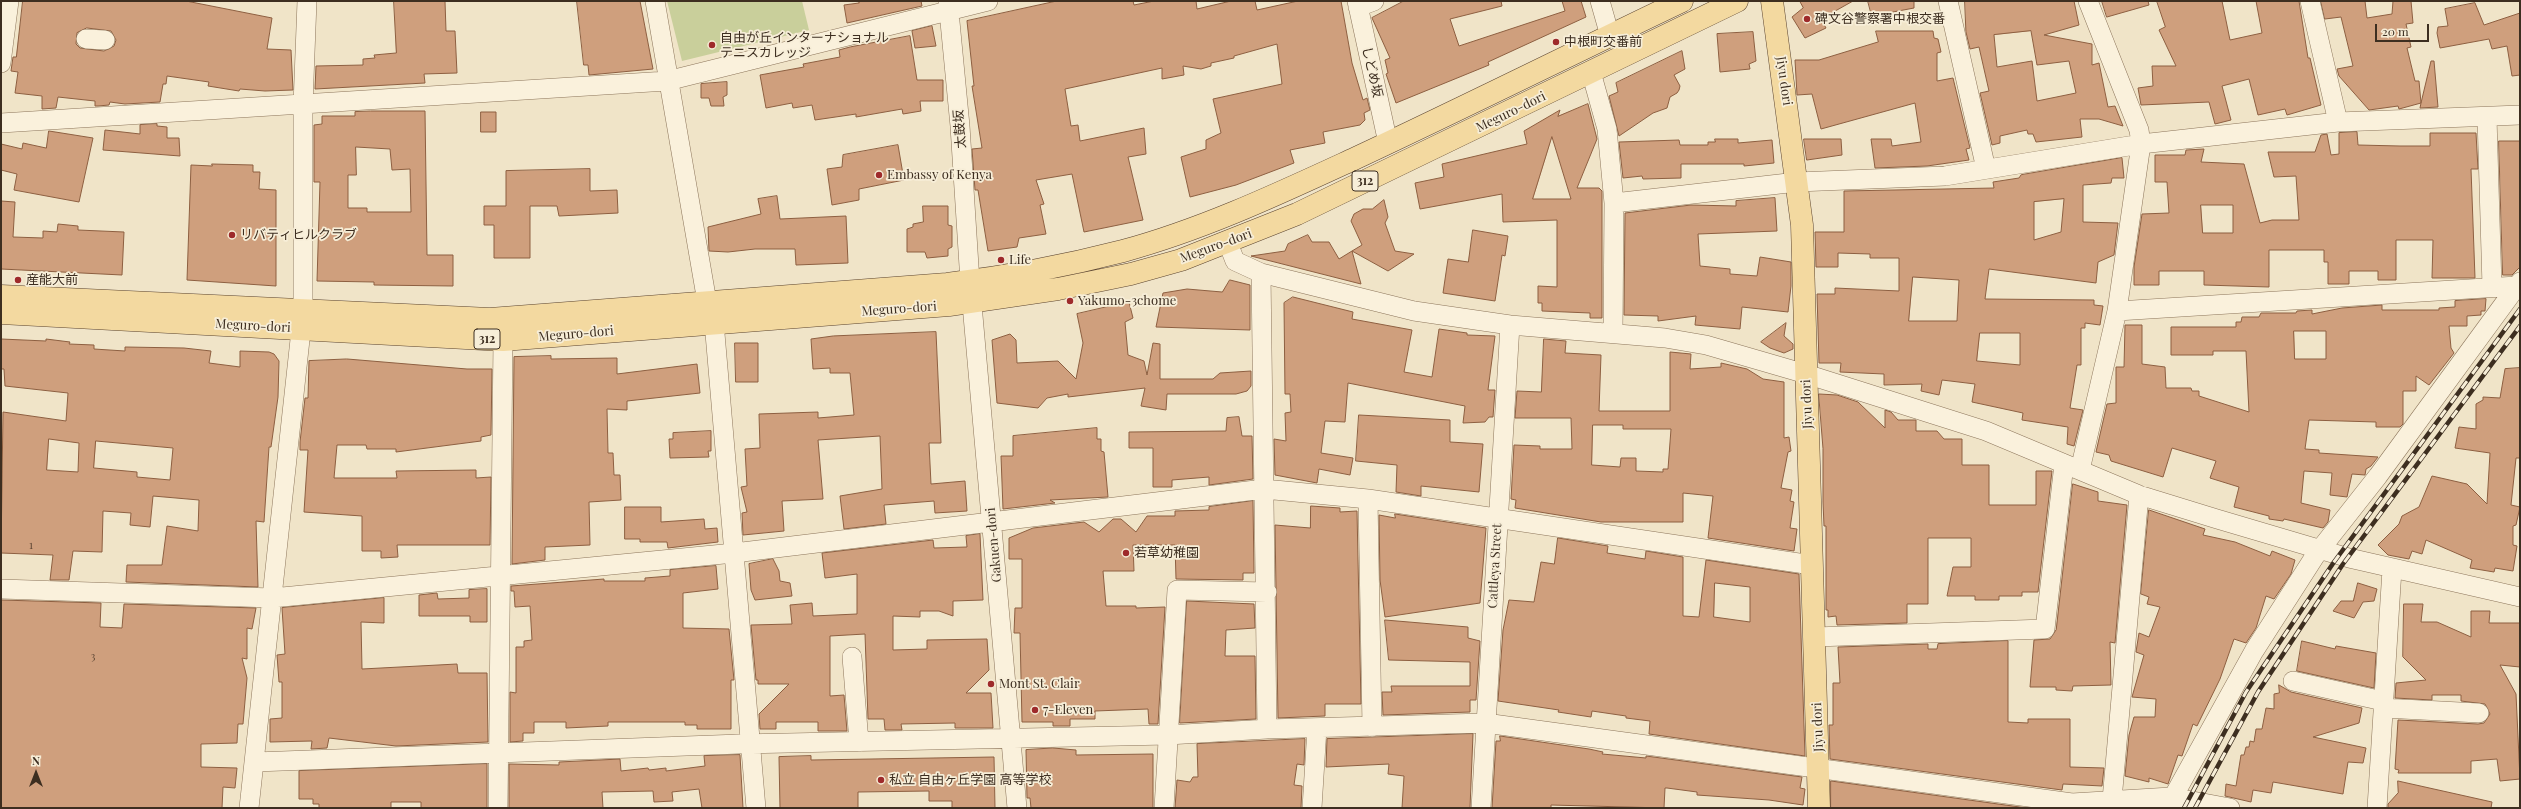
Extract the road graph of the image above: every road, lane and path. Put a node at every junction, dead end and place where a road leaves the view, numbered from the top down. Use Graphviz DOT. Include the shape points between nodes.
graph roads {
  1 [pos="8,1"];
  2 [pos="307,1"];
  3 [pos="655,1"];
  4 [pos="988,1"];
  5 [pos="1600,1"];
  6 [pos="1682,1"];
  7 [pos="1737,1"];
  8 [pos="1772,1"];
  9 [pos="1948,1"];
  10 [pos="2088,1"];
  11 [pos="2310,1"];
  12 [pos="1363,3"];
  13 [pos="949,6"];
  14 [pos="1610,36"];
  15 [pos="86,38"];
  16 [pos="105,40"];
  17 [pos="1,63"];
  18 [pos="1591,72"];
  19 [pos="667,81"];
  20 [pos="303,105"];
  21 [pos="2520,115"];
  22 [pos="2487,117"];
  23 [pos="2338,122"];
  24 [pos="1,123"];
  25 [pos="1388,143"];
  26 [pos="2141,144"];
  27 [pos="1986,169"];
  28 [pos="1797,182"];
  29 [pos="1614,204"];
  30 [pos="1228,243"];
  31 [pos="1261,273"];
  32 [pos="970,282"];
  33 [pos="2518,284"];
  34 [pos="2492,287"];
  35 [pos="1,296"];
  36 [pos="707,302"];
  37 [pos="972,303"];
  38 [pos="2116,311"];
  39 [pos="1,314"];
  40 [pos="301,320"];
  41 [pos="714,322"];
  42 [pos="1510,324"];
  43 [pos="1613,333"];
  44 [pos="503,340"];
  45 [pos="1806,374"];
  46 [pos="2072,467"];
  47 [pos="1264,489"];
  48 [pos="2139,494"];
  49 [pos="1368,499"];
  50 [pos="1498,520"];
  51 [pos="992,522"];
  52 [pos="2320,550"];
  53 [pos="734,553"];
  54 [pos="1812,565"];
  55 [pos="2392,569"];
  56 [pos="500,577"];
  57 [pos="1,589"];
  58 [pos="1267,592"];
  59 [pos="2520,596"];
  60 [pos="272,598"];
  61 [pos="1815,637"];
  62 [pos="852,657"];
  63 [pos="2293,681"];
  64 [pos="2383,705"];
  65 [pos="2479,713"];
  66 [pos="1485,723"];
  67 [pos="1372,727"];
  68 [pos="1317,728"];
  69 [pos="1267,729"];
  70 [pos="1168,735"];
  71 [pos="1011,738"];
  72 [pos="859,742"];
  73 [pos="750,744"];
  74 [pos="499,753"];
  75 [pos="255,762"];
  76 [pos="1820,770"];
  77 [pos="2112,800"];
  78 [pos="2169,802"];
  79 [pos="249,808"];
  80 [pos="498,808"];
  81 [pos="756,808"];
  82 [pos="1017,808"];
  83 [pos="1164,808"];
  84 [pos="1312,808"];
  85 [pos="1481,808"];
  86 [pos="1819,808"];
  87 [pos="2226,808"];
  88 [pos="2378,808"];
  1 -- 17 [label="street"];
  2 -- 20 [label="street"];
  3 -- 19 [label="street"];
  4 -- 13 [label="street"];
  5 -- 14 [label="street"];
  6 -- 14 [label="main road, Meguro-dori / 312"];
  7 -- 18 [label="main road, Meguro-dori / 312"];
  8 -- 28 [label="main road, Jiyu dori"];
  9 -- 27 [label="street"];
  10 -- 26 [label="street" via="2139,130"];
  11 -- 23 [label="street"];
  12 -- 25 [label="street, しどめ坂"];
  13 -- 19 [label="street"];
  13 -- 32 [label="street, 太鼓坂"];
  14 -- 25 [label="main road, Meguro-dori / 312"];
  15 -- 16 [label="street"];
  18 -- 29 [label="street" via="1607,129"];
  18 -- 30 [label="main road, Meguro-dori / 312" via="1296,214"];
  19 -- 20 [label="street"];
  19 -- 36 [label="street"];
  20 -- 24 [label="street"];
  20 -- 40 [label="street"];
  21 -- 22 [label="street"];
  22 -- 23 [label="street"];
  22 -- 34 [label="street"];
  23 -- 26 [label="street"];
  25 -- 32 [label="main road, Meguro-dori / 312" via="1285,190 1171,236 1124,251 1055,267"];
  26 -- 27 [label="street"];
  26 -- 38 [label="street"];
  27 -- 28 [label="street" via="1945,176"];
  28 -- 29 [label="street"];
  28 -- 45 [label="main road, Jiyu dori" via="1802,225"];
  29 -- 43 [label="street"];
  30 -- 31 [label="street" via="1235,261"];
  30 -- 37 [label="main road, Meguro-dori / 312" via="1131,274"];
  31 -- 42 [label="street" via="1414,311"];
  31 -- 47 [label="street"];
  32 -- 36 [label="main road, Meguro-dori / 312"];
  32 -- 37 [label="street, Gakuen-dori"];
  33 -- 34 [label="street"];
  33 -- 52 [label="street" via="2383,469"];
  34 -- 38 [label="street"];
  35 -- 40 [label="main road, Meguro-dori / 312"];
  36 -- 40 [label="main road, Meguro-dori / 312" via="490,319"];
  37 -- 41 [label="main road, Meguro-dori / 312"];
  37 -- 51 [label="street, Gakuen-dori"];
  38 -- 46 [label="street"];
  39 -- 40 [label="main road, Meguro-dori / 312"];
  40 -- 44 [label="main road, Meguro-dori / 312"];
  40 -- 60 [label="street"];
  41 -- 44 [label="main road, Meguro-dori / 312"];
  41 -- 53 [label="street"];
  42 -- 43 [label="street"];
  42 -- 50 [label="street, Cattleya Street"];
  43 -- 45 [label="street" via="1706,345"];
  44 -- 56 [label="street"];
  45 -- 46 [label="street" via="1986,430"];
  45 -- 54 [label="main road, Jiyu dori"];
  46 -- 48 [label="street"];
  46 -- 61 [label="street" via="2045,629"];
  47 -- 49 [label="street"];
  47 -- 51 [label="street"];
  47 -- 58 [label="street"];
  48 -- 52 [label="street"];
  48 -- 77 [label="street"];
  49 -- 50 [label="street"];
  49 -- 67 [label="street"];
  50 -- 54 [label="street"];
  50 -- 66 [label="street, Cattleya Street"];
  51 -- 53 [label="street"];
  51 -- 71 [label="street, Gakuen-dori"];
  52 -- 55 [label="street"];
  52 -- 78 [label="street" via="2254,651"];
  53 -- 56 [label="street"];
  53 -- 73 [label="street"];
  54 -- 61 [label="main road, Jiyu dori"];
  55 -- 59 [label="street"];
  55 -- 64 [label="street"];
  56 -- 60 [label="street"];
  56 -- 74 [label="street"];
  57 -- 60 [label="street"];
  58 -- 69 [label="street"];
  58 -- 70 [label="street" via="1177,590"];
  60 -- 75 [label="street"];
  61 -- 76 [label="main road, Jiyu dori"];
  62 -- 72 [label="street"];
  63 -- 64 [label="street"];
  64 -- 65 [label="street"];
  64 -- 88 [label="street"];
  66 -- 67 [label="street"];
  66 -- 76 [label="street"];
  66 -- 85 [label="street, Cattleya Street"];
  67 -- 68 [label="street"];
  68 -- 69 [label="street"];
  68 -- 84 [label="street"];
  69 -- 70 [label="street"];
  70 -- 71 [label="street"];
  70 -- 83 [label="street"];
  71 -- 72 [label="street"];
  71 -- 82 [label="street, Gakuen-dori"];
  72 -- 73 [label="street"];
  73 -- 74 [label="street"];
  73 -- 81 [label="street"];
  74 -- 75 [label="street"];
  74 -- 80 [label="street"];
  75 -- 79 [label="street"];
  76 -- 77 [label="street" via="2072,803"];
  76 -- 86 [label="main road, Jiyu dori"];
  77 -- 78 [label="street"];
  78 -- 87 [label="street"];
}
